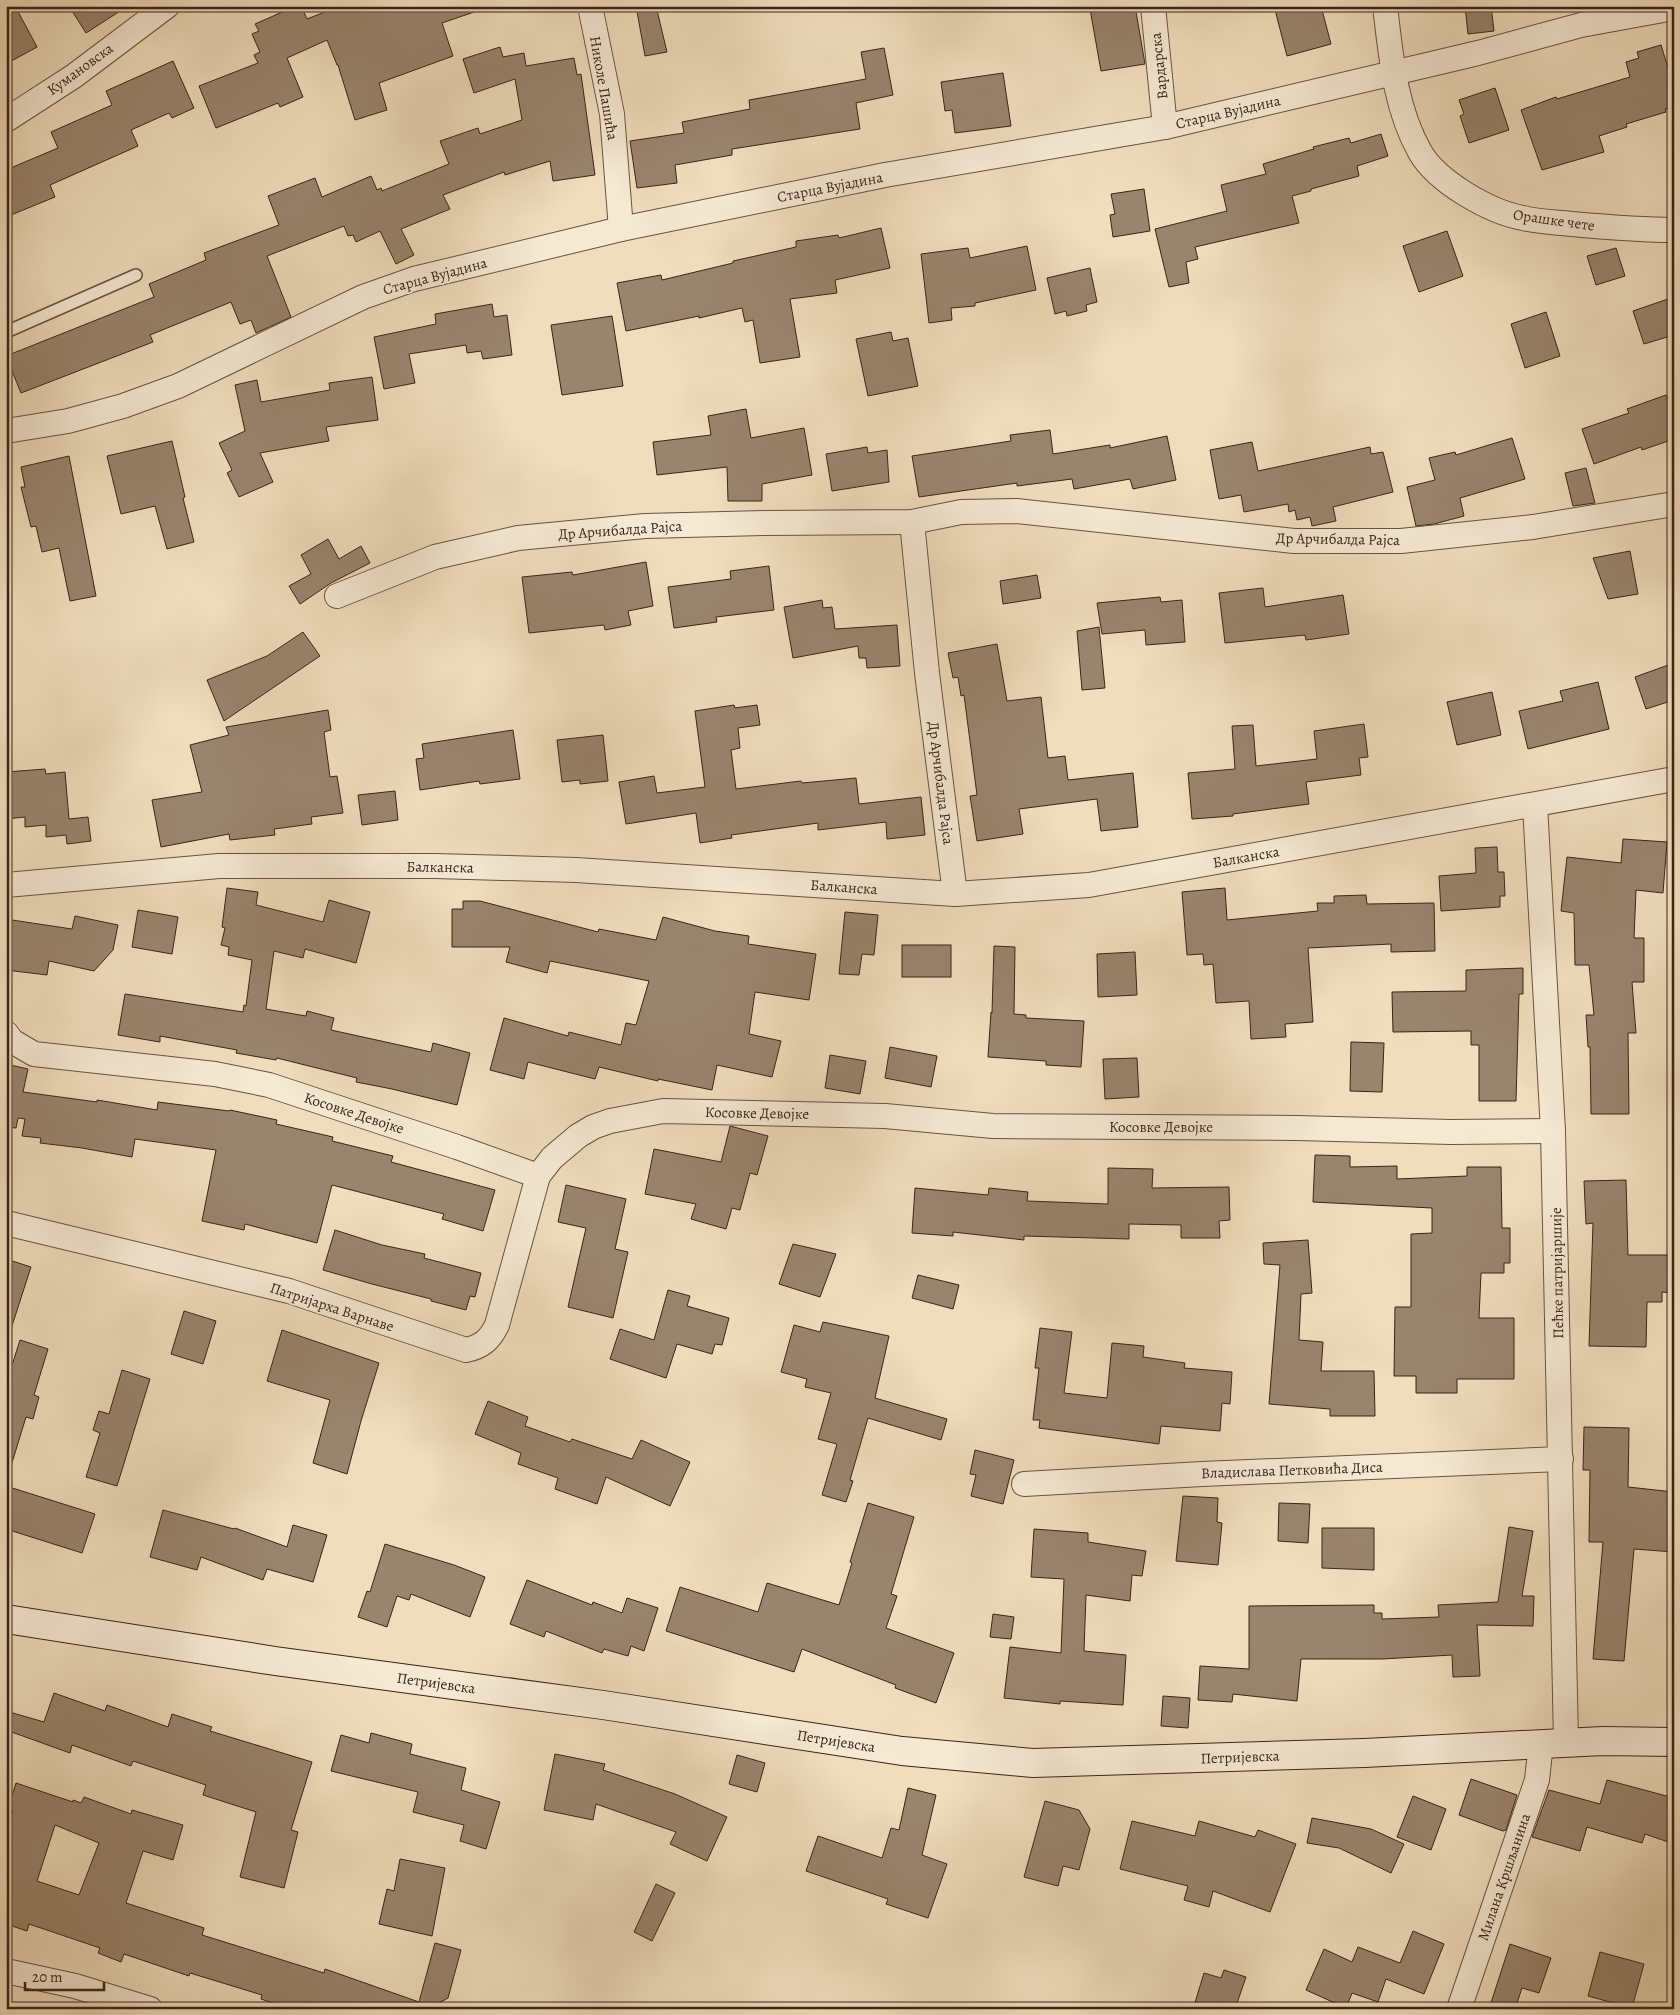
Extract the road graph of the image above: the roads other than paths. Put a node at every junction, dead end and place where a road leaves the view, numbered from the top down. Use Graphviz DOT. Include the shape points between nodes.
graph roads {
  1 [pos="590,6"];
  2 [pos="1153,6"];
  3 [pos="1385,6"];
  4 [pos="1674,8"];
  5 [pos="160,11"];
  6 [pos="1393,72"];
  7 [pos="6,120"];
  8 [pos="1165,127"];
  9 [pos="621,229"];
  10 [pos="1674,230"];
  11 [pos="136,274"];
  12 [pos="6,332"];
  13 [pos="6,431"];
  14 [pos="1674,504"];
  15 [pos="912,522"];
  16 [pos="338,596"];
  17 [pos="1674,779"];
  18 [pos="1534,805"];
  19 [pos="6,885"];
  20 [pos="955,894"];
  21 [pos="6,1033"];
  22 [pos="1553,1131"];
  23 [pos="538,1176"];
  24 [pos="6,1223"];
  25 [pos="1561,1458"];
  26 [pos="1024,1484"];
  27 [pos="6,1619"];
  28 [pos="1674,1742"];
  29 [pos="1554,1743"];
  30 [pos="6,1971"];
  31 [pos="150,2009"];
  32 [pos="1459,2009"];
  1 -- 9 [label="street, Николе Пашића" via="612,114"];
  2 -- 8 [label="street, Вардарска"];
  3 -- 6 [label="street, Орашке чете"];
  4 -- 6 [label="street, Старца Вујадина" via="1581,25"];
  5 -- 7 [label="street, Кумановска" via="74,76"];
  6 -- 8 [label="street, Старца Вујадина"];
  6 -- 10 [label="street, Орашке чете" via="1410,134 1421,155 1445,180 1474,200 1522,218"];
  8 -- 9 [label="street, Старца Вујадина" via="885,175"];
  9 -- 13 [label="street, Старца Вујадина" via="414,279 363,297 178,386 68,421"];
  11 -- 12 [label="lane"];
  14 -- 15 [label="street, Др Арчибалда Рајса" via="1533,527 1401,541 1294,541 1016,511 961,512"];
  15 -- 16 [label="street, Др Арчибалда Рајса" via="645,526 518,538 435,557"];
  15 -- 20 [label="street, Др Арчибалда Рајса" via="927,674"];
  17 -- 18 [label="street, Балканска"];
  18 -- 20 [label="street, Балканска" via="1089,885"];
  18 -- 22 [label="street, Пећке патријаршије"];
  19 -- 20 [label="street, Балканска" via="220,866 425,866 576,870"];
  21 -- 23 [label="street, Косовке Девојке" via="12,1041 34,1054 215,1074 269,1085"];
  22 -- 23 [label="street, Косовке Девојке" via="993,1126 884,1116 663,1111 593,1127 552,1158"];
  22 -- 25 [label="street, Пећке патријаршије"];
  23 -- 24 [label="street, Патријарха Варнаве" via="497,1325 488,1340 477,1348 466,1350 289,1291"];
  25 -- 26 [label="street, Владислава Петковића Диса"];
  25 -- 29 [label="street, Пећке патријаршије"];
  27 -- 29 [label="main road, Петријевска" via="902,1751 998,1761 1033,1763 1354,1754"];
  28 -- 29 [label="main road, Петријевска"];
  29 -- 32 [label="street, Милана Кршљанина" via="1537,1780"];
  30 -- 31 [label="street" via="75,1986"];
}
